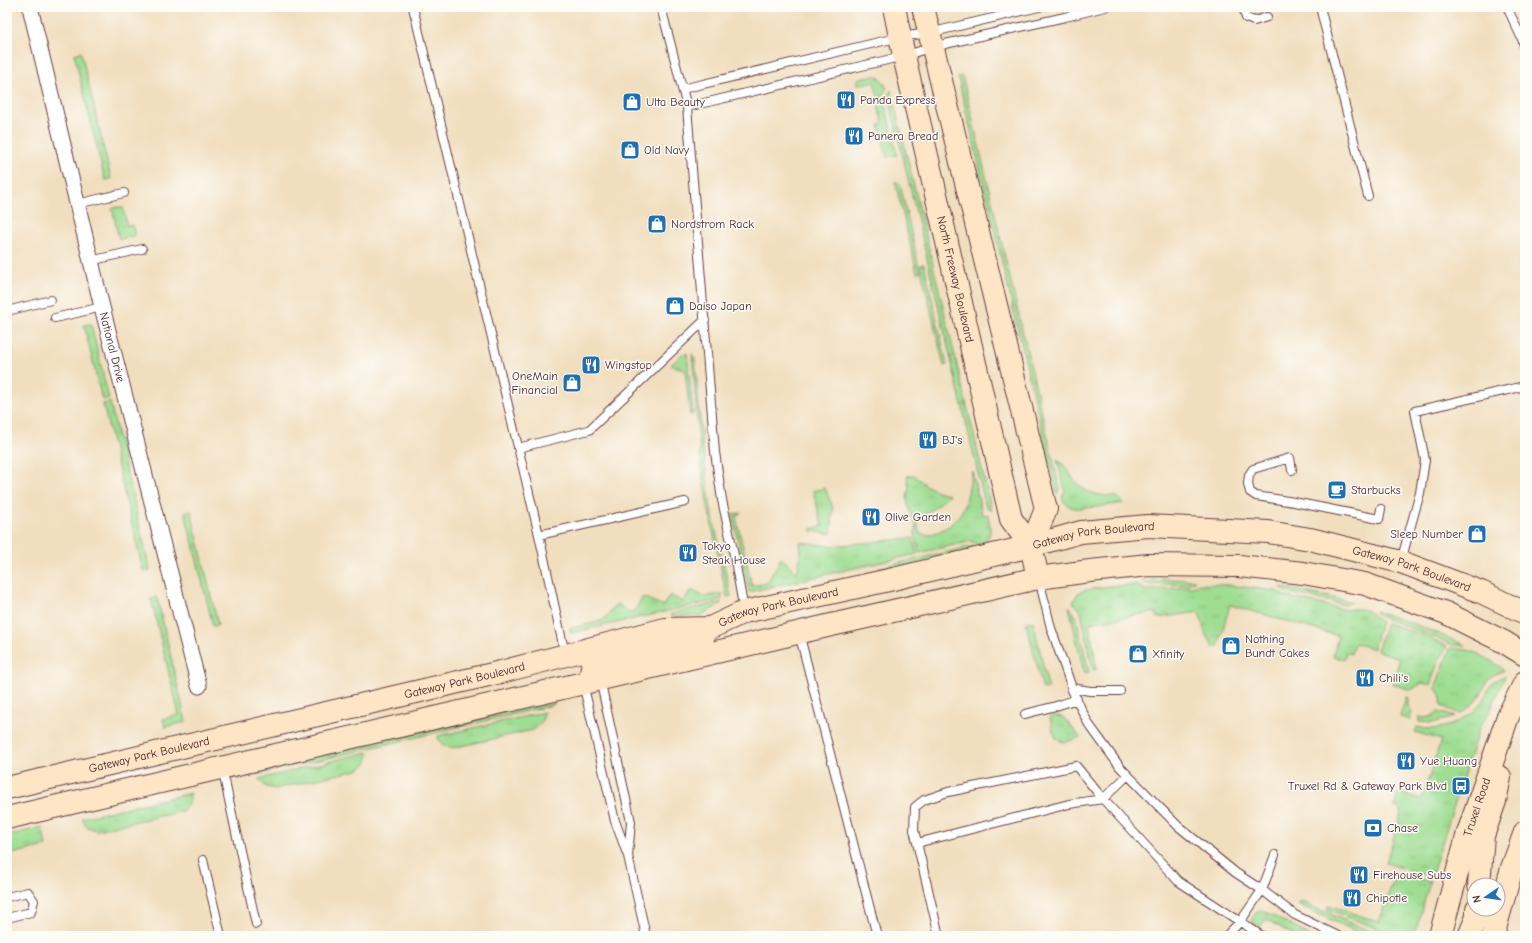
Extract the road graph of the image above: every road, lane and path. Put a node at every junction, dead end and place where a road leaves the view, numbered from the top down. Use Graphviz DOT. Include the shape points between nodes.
graph roads {
  1 [pos="30,7"];
  2 [pos="413,7"];
  3 [pos="661,7"];
  4 [pos="894,7"];
  5 [pos="923,7"];
  6 [pos="1039,7"];
  7 [pos="1104,7"];
  8 [pos="1243,7"];
  9 [pos="1320,7"];
  10 [pos="1506,7"];
  11 [pos="1267,18"];
  12 [pos="930,40"];
  13 [pos="902,47"];
  14 [pos="1525,48"];
  15 [pos="682,89"];
  16 [pos="687,107"];
  17 [pos="124,193"];
  18 [pos="1368,196"];
  19 [pos="77,204"];
  20 [pos="142,249"];
  21 [pos="90,261"];
  22 [pos="52,300"];
  23 [pos="102,307"];
  24 [pos="7,311"];
  25 [pos="55,318"];
  26 [pos="705,320"];
  27 [pos="1525,386"];
  28 [pos="518,448"];
  29 [pos="1292,470"];
  30 [pos="685,502"];
  31 [pos="1381,509"];
  32 [pos="538,536"];
  33 [pos="1032,546"];
  34 [pos="1401,562"];
  35 [pos="1038,578"];
  36 [pos="744,612"];
  37 [pos="1525,614"];
  38 [pos="710,628"];
  39 [pos="798,632"];
  40 [pos="565,654"];
  41 [pos="1525,655"];
  42 [pos="590,681"];
  43 [pos="199,686"];
  44 [pos="1072,688"];
  45 [pos="1522,690"];
  46 [pos="1120,691"];
  47 [pos="1077,699"];
  48 [pos="1025,714"];
  49 [pos="222,767"];
  50 [pos="1128,775"];
  51 [pos="7,788"];
  52 [pos="1103,799"];
  53 [pos="7,818"];
  54 [pos="1525,832"];
  55 [pos="917,843"];
  56 [pos="1275,855"];
  57 [pos="628,856"];
  58 [pos="203,860"];
  59 [pos="1480,877"];
  60 [pos="1262,890"];
  61 [pos="7,897"];
  62 [pos="1477,917"];
  63 [pos="7,918"];
  64 [pos="1240,922"];
  65 [pos="256,924"];
  66 [pos="221,936"];
  67 [pos="646,936"];
  68 [pos="877,936"];
  69 [pos="939,936"];
  70 [pos="1226,936"];
  71 [pos="1262,936"];
  72 [pos="1338,936"];
  73 [pos="1440,936"];
  74 [pos="1469,936"];
  75 [pos="1493,936"];
  1 -- 19 [label="street, National Drive"];
  2 -- 28 [label="lane"];
  3 -- 15 [label="lane"];
  4 -- 13 [label="street, North Freeway Boulevard"];
  5 -- 12 [label="street"];
  6 -- 12 [label="lane"];
  7 -- 12 [label="lane" via="1065,17"];
  8 -- 11 [label="lane" via="1246,18 1254,21"];
  9 -- 18 [label="lane"];
  10 -- 14 [label="lane"];
  12 -- 13 [label="lane"];
  12 -- 13 [label="lane"];
  12 -- 33 [label="street" via="1046,509"];
  13 -- 15 [label="lane"];
  13 -- 16 [label="lane"];
  13 -- 33 [label="street, North Freeway Boulevard" via="1011,519"];
  15 -- 16 [label="lane"];
  16 -- 26 [label="lane"];
  17 -- 19 [label="lane"];
  19 -- 21 [label="street, National Drive"];
  20 -- 21 [label="lane"];
  21 -- 23 [label="street, National Drive"];
  22 -- 24 [label="lane"];
  23 -- 25 [label="lane"];
  23 -- 43 [label="street, National Drive"];
  26 -- 28 [label="lane" via="589,430"];
  26 -- 36 [label="lane" via="715,452"];
  27 -- 34 [label="lane" via="1415,411 1425,460 1420,493"];
  28 -- 32 [label="lane"];
  29 -- 31 [label="lane" via="1290,458 1253,469 1249,475 1250,492 1256,496 1379,519"];
  30 -- 32 [label="lane"];
  32 -- 40 [label="lane"];
  33 -- 34 [label="street, Gateway Park Boulevard" via="1081,532 1148,526 1268,532 1310,539"];
  33 -- 35 [label="street, North Freeway Boulevard"];
  33 -- 36 [label="street, Gateway Park Boulevard"];
  34 -- 37 [label="street, Gateway Park Boulevard" via="1481,592"];
  35 -- 39 [label="street"];
  35 -- 41 [label="street" via="1148,565 1239,566 1302,573 1365,584 1446,613"];
  35 -- 44 [label="lane" via="1051,628"];
  36 -- 38 [label="street, Gateway Park Boulevard"];
  38 -- 40 [label="street, Gateway Park Boulevard" via="664,629"];
  38 -- 42 [label="street" via="703,638 601,662 592,667"];
  39 -- 42 [label="street"];
  39 -- 68 [label="lane"];
  40 -- 51 [label="street, Gateway Park Boulevard" via="501,672"];
  42 -- 49 [label="street"];
  42 -- 57 [label="lane" via="585,692 615,821"];
  42 -- 57 [label="lane" via="602,688 631,822"];
  44 -- 46 [label="lane"];
  44 -- 47 [label="lane"];
  45 -- 59 [label="street" via="1495,801 1483,836"];
  45 -- 73 [label="street, Truxel Road" via="1508,716 1468,833"];
  47 -- 48 [label="lane"];
  47 -- 50 [label="lane" via="1088,723"];
  49 -- 53 [label="street"];
  49 -- 65 [label="lane"];
  50 -- 52 [label="lane"];
  50 -- 60 [label="lane" via="1178,826 1236,873"];
  52 -- 55 [label="lane" via="1069,804"];
  52 -- 55 [label="lane" via="1076,766 948,792 924,800 914,807"];
  52 -- 64 [label="lane" via="1178,881"];
  54 -- 75 [label="street"];
  55 -- 69 [label="lane"];
  56 -- 60 [label="lane"];
  57 -- 67 [label="lane"];
  58 -- 66 [label="lane"];
  60 -- 64 [label="lane"];
  60 -- 72 [label="lane" via="1295,915"];
  61 -- 63 [label="lane" via="28,892 34,901 31,912"];
  62 -- 74 [label="street"];
  64 -- 70 [label="lane"];
  64 -- 71 [label="lane"];
}
